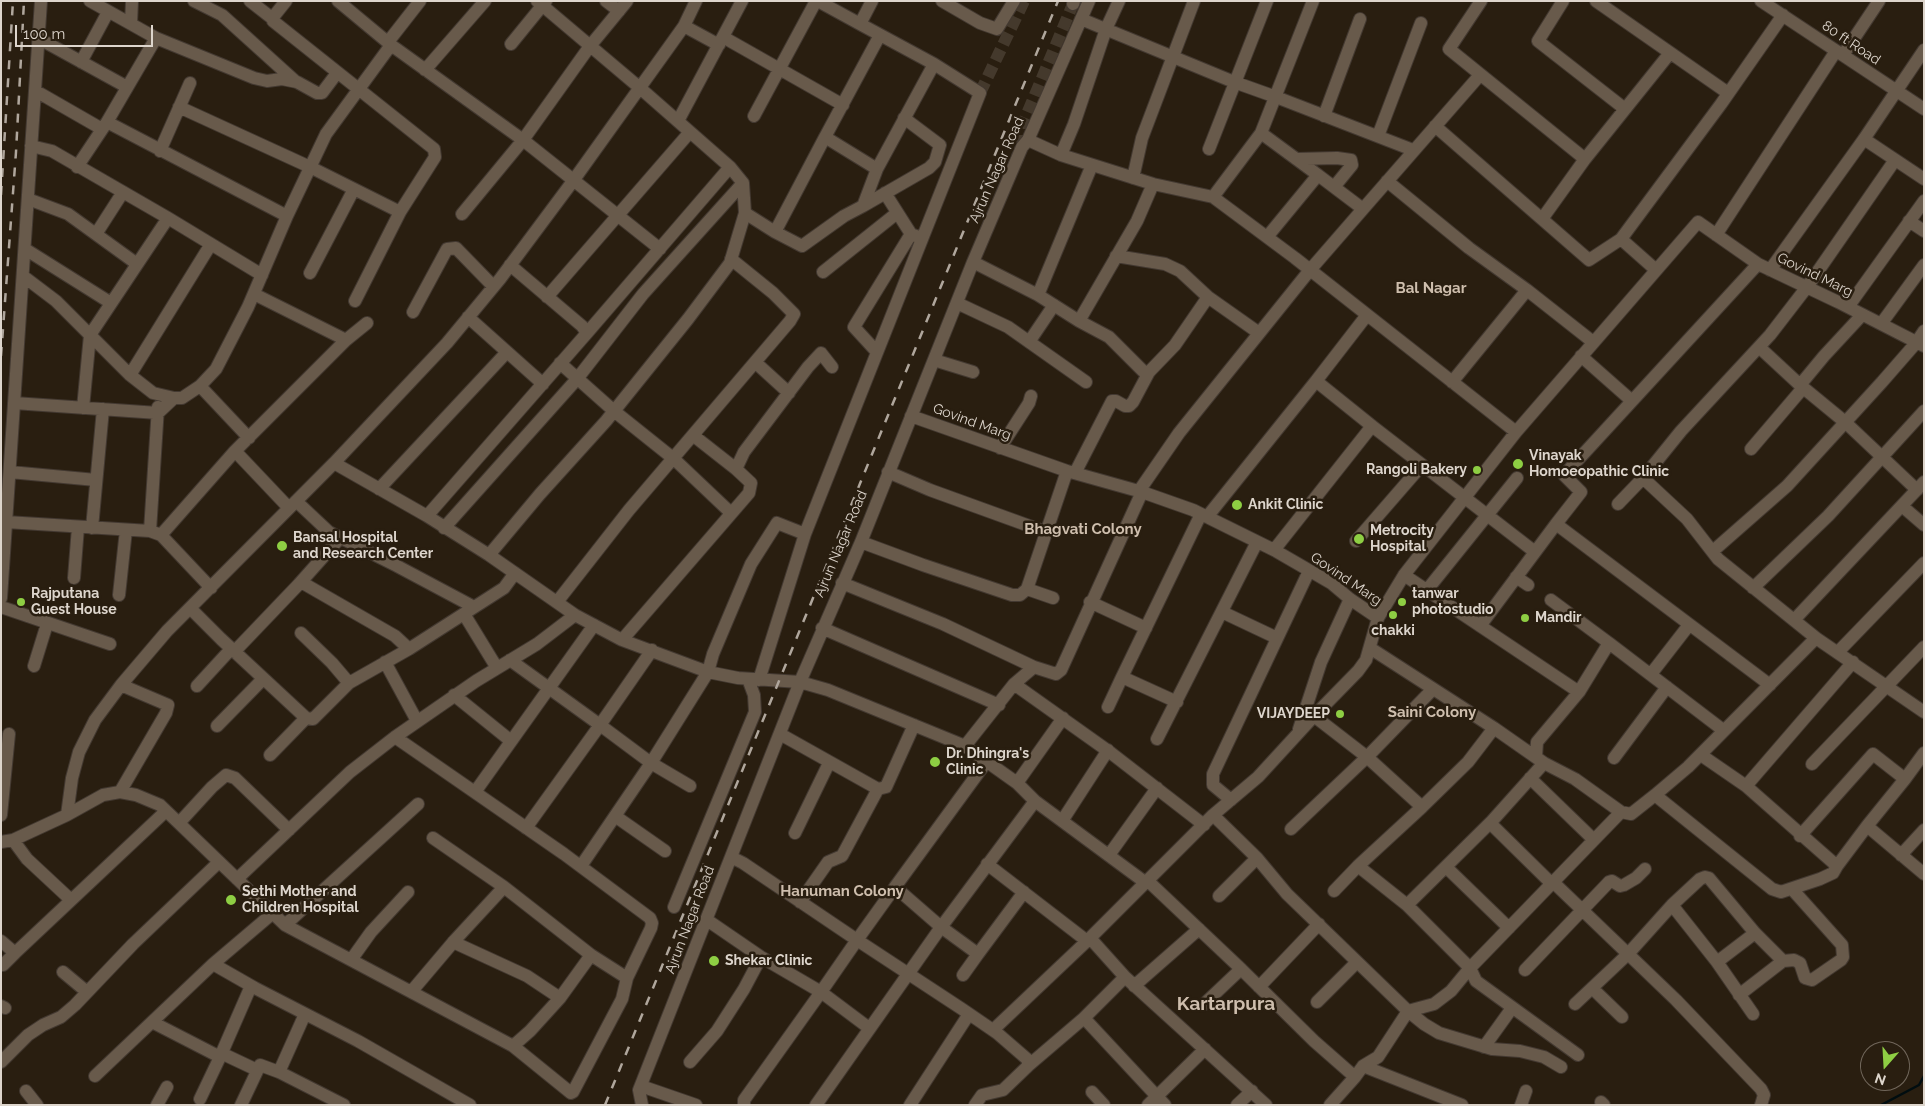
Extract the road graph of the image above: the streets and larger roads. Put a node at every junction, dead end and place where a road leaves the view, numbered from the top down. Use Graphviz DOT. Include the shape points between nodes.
graph roads {
  1 [pos="42,1"];
  2 [pos="90,1"];
  3 [pos="132,1"];
  4 [pos="194,1"];
  5 [pos="250,1"];
  6 [pos="286,1"];
  7 [pos="338,1"];
  8 [pos="420,1"];
  9 [pos="485,1"];
  10 [pos="606,1"];
  11 [pos="696,1"];
  12 [pos="742,1"];
  13 [pos="817,1"];
  14 [pos="872,1"];
  15 [pos="942,1"];
  16 [pos="1014,1"];
  17 [pos="1089,1"];
  18 [pos="1119,1"];
  19 [pos="1194,1"];
  20 [pos="1267,1"];
  21 [pos="1313,1"];
  22 [pos="1481,1"];
  23 [pos="1563,1"];
  24 [pos="1596,1"];
  25 [pos="1761,1"];
  26 [pos="1879,1"];
  27 [pos="542,3"];
  28 [pos="623,6"];
  29 [pos="108,12"];
  30 [pos="1783,16"];
  31 [pos="272,19"];
  32 [pos="1081,19"];
  33 [pos="1360,19"];
  34 [pos="1421,23"];
  35 [pos="130,24"];
  36 [pos="860,24"];
  37 [pos="684,26"];
  38 [pos="1106,29"];
  39 [pos="880,35"];
  40 [pos="156,38"];
  41 [pos="39,41"];
  42 [pos="721,41"];
  43 [pos="390,44"];
  44 [pos="511,44"];
  45 [pos="590,46"];
  46 [pos="1924,50"];
  47 [pos="1670,53"];
  48 [pos="1839,53"];
  49 [pos="1172,56"];
  50 [pos="81,62"];
  51 [pos="934,64"];
  52 [pos="780,69"];
  53 [pos="426,70"];
  54 [pos="337,73"];
  55 [pos="1480,75"];
  56 [pos="297,82"];
  57 [pos="1234,82"];
  58 [pos="190,83"];
  59 [pos="127,87"];
  60 [pos="640,88"];
  61 [pos="358,90"];
  62 [pos="1896,91"];
  63 [pos="1728,92"];
  64 [pos="35,93"];
  65 [pos="1276,97"];
  66 [pos="842,105"];
  67 [pos="179,107"];
  68 [pos="1625,109"];
  69 [pos="1924,109"];
  70 [pos="754,116"];
  71 [pos="1324,116"];
  72 [pos="904,118"];
  73 [pos="678,121"];
  74 [pos="104,126"];
  75 [pos="1435,126"];
  76 [pos="690,132"];
  77 [pos="1261,133"];
  78 [pos="1378,136"];
  79 [pos="825,138"];
  80 [pos="1864,139"];
  81 [pos="523,140"];
  82 [pos="1028,140"];
  83 [pos="31,146"];
  84 [pos="1210,149"];
  85 [pos="1413,150"];
  86 [pos="160,151"];
  87 [pos="1061,155"];
  88 [pos="1296,159"];
  89 [pos="1585,159"];
  90 [pos="1895,160"];
  91 [pos="1092,165"];
  92 [pos="77,167"];
  93 [pos="310,168"];
  94 [pos="730,168"];
  95 [pos="877,169"];
  96 [pos="1318,175"];
  97 [pos="1133,178"];
  98 [pos="1924,180"];
  99 [pos="573,181"];
  100 [pos="1387,181"];
  101 [pos="743,183"];
  102 [pos="1153,184"];
  103 [pos="1334,187"];
  104 [pos="354,189"];
  105 [pos="123,192"];
  106 [pos="885,194"];
  107 [pos="1213,197"];
  108 [pos="28,199"];
  109 [pos="1924,200"];
  110 [pos="863,206"];
  111 [pos="1364,209"];
  112 [pos="400,212"];
  113 [pos="745,213"];
  114 [pos="462,214"];
  115 [pos="897,214"];
  116 [pos="617,215"];
  117 [pos="287,216"];
  118 [pos="168,218"];
  119 [pos="1542,219"];
  120 [pos="1910,221"];
  121 [pos="1924,231"];
  122 [pos="775,232"];
  123 [pos="96,234"];
  124 [pos="1716,234"];
  125 [pos="916,236"];
  126 [pos="1267,237"];
  127 [pos="1621,239"];
  128 [pos="211,244"];
  129 [pos="25,249"];
  130 [pos="660,249"];
  131 [pos="1116,256"];
  132 [pos="732,259"];
  133 [pos="973,262"];
  134 [pos="137,264"];
  135 [pos="1758,264"];
  136 [pos="510,265"];
  137 [pos="1924,265"];
  138 [pos="1310,270"];
  139 [pos="1656,270"];
  140 [pos="1770,270"];
  141 [pos="823,272"];
  142 [pos="310,274"];
  143 [pos="262,275"];
  144 [pos="23,276"];
  145 [pos="493,286"];
  146 [pos="1807,288"];
  147 [pos="1527,290"];
  148 [pos="254,294"];
  149 [pos="1038,295"];
  150 [pos="547,296"];
  151 [pos="1208,297"];
  152 [pos="355,301"];
  153 [pos="111,303"];
  154 [pos="956,303"];
  155 [pos="1054,305"];
  156 [pos="1848,307"];
  157 [pos="413,312"];
  158 [pos="1367,315"];
  159 [pos="1862,315"];
  160 [pos="468,318"];
  161 [pos="1079,321"];
  162 [pos="367,323"];
  163 [pos="1880,324"];
  164 [pos="1924,330"];
  165 [pos="587,333"];
  166 [pos="1259,333"];
  167 [pos="90,335"];
  168 [pos="346,340"];
  169 [pos="1029,342"];
  170 [pos="1593,342"];
  171 [pos="1920,344"];
  172 [pos="1759,348"];
  173 [pos="876,351"];
  174 [pos="507,352"];
  175 [pos="1581,356"];
  176 [pos="934,360"];
  177 [pos="755,362"];
  178 [pos="560,363"];
  179 [pos="832,367"];
  180 [pos="972,372"];
  181 [pos="1149,372"];
  182 [pos="130,375"];
  183 [pos="577,379"];
  184 [pos="1316,381"];
  185 [pos="1086,382"];
  186 [pos="1452,382"];
  187 [pos="543,384"];
  188 [pos="200,386"];
  189 [pos="1802,386"];
  190 [pos="788,393"];
  191 [pos="159,396"];
  192 [pos="1031,396"];
  193 [pos="174,398"];
  194 [pos="1632,402"];
  195 [pos="14,403"];
  196 [pos="83,408"];
  197 [pos="103,409"];
  198 [pos="614,411"];
  199 [pos="1924,411"];
  200 [pos="158,413"];
  201 [pos="911,416"];
  202 [pos="1845,422"];
  203 [pos="1372,426"];
  204 [pos="1516,432"];
  205 [pos="694,436"];
  206 [pos="249,438"];
  207 [pos="1000,448"];
  208 [pos="1751,449"];
  209 [pos="235,451"];
  210 [pos="1882,457"];
  211 [pos="674,459"];
  212 [pos="334,463"];
  213 [pos="1422,466"];
  214 [pos="736,469"];
  215 [pos="10,472"];
  216 [pos="888,472"];
  217 [pos="1071,472"];
  218 [pos="1517,478"];
  219 [pos="1643,478"];
  220 [pos="96,480"];
  221 [pos="1920,486"];
  222 [pos="379,489"];
  223 [pos="1140,492"];
  224 [pos="1464,499"];
  225 [pos="1618,504"];
  226 [pos="293,505"];
  227 [pos="1902,506"];
  228 [pos="732,513"];
  229 [pos="427,516"];
  230 [pos="1204,516"];
  231 [pos="1487,516"];
  232 [pos="6,522"];
  233 [pos="1556,524"];
  234 [pos="1924,525"];
  235 [pos="78,527"];
  236 [pos="92,528"];
  237 [pos="444,528"];
  238 [pos="126,530"];
  239 [pos="1046,532"];
  240 [pos="156,533"];
  241 [pos="804,534"];
  242 [pos="340,538"];
  243 [pos="1356,541"];
  244 [pos="860,542"];
  245 [pos="1257,542"];
  246 [pos="1274,550"];
  247 [pos="1713,551"];
  248 [pos="1535,552"];
  249 [pos="489,555"];
  250 [pos="1924,563"];
  251 [pos="1309,571"];
  252 [pos="516,573"];
  253 [pos="1404,575"];
  254 [pos="1516,577"];
  255 [pos="74,578"];
  256 [pos="300,582"];
  257 [pos="842,583"];
  258 [pos="1528,585"];
  259 [pos="211,588"];
  260 [pos="1753,588"];
  261 [pos="1027,589"];
  262 [pos="1427,590"];
  263 [pos="119,595"];
  264 [pos="1,598"];
  265 [pos="1052,598"];
  266 [pos="1350,599"];
  267 [pos="1551,600"];
  268 [pos="557,602"];
  269 [pos="1090,602"];
  270 [pos="1,607"];
  271 [pos="190,608"];
  272 [pos="469,611"];
  273 [pos="1222,612"];
  274 [pos="575,615"];
  275 [pos="1378,618"];
  276 [pos="1794,620"];
  277 [pos="48,624"];
  278 [pos="594,625"];
  279 [pos="1689,625"];
  280 [pos="1480,626"];
  281 [pos="822,628"];
  282 [pos="1146,628"];
  283 [pos="301,633"];
  284 [pos="1277,638"];
  285 [pos="1816,638"];
  286 [pos="622,640"];
  287 [pos="1609,643"];
  288 [pos="110,644"];
  289 [pos="1370,648"];
  290 [pos="1924,648"];
  291 [pos="410,649"];
  292 [pos="233,650"];
  293 [pos="652,650"];
  294 [pos="1838,652"];
  295 [pos="510,660"];
  296 [pos="385,662"];
  297 [pos="1853,662"];
  298 [pos="34,666"];
  299 [pos="1034,667"];
  300 [pos="497,668"];
  301 [pos="708,672"];
  302 [pos="1651,674"];
  303 [pos="1122,677"];
  304 [pos="264,679"];
  305 [pos="754,679"];
  306 [pos="800,682"];
  307 [pos="349,683"];
  308 [pos="1014,684"];
  309 [pos="121,685"];
  310 [pos="1770,685"];
  311 [pos="197,686"];
  312 [pos="1888,686"];
  313 [pos="1667,687"];
  314 [pos="548,688"];
  315 [pos="1433,689"];
  316 [pos="1579,692"];
  317 [pos="454,695"];
  318 [pos="1177,702"];
  319 [pos="999,704"];
  320 [pos="1108,707"];
  321 [pos="1924,712"];
  322 [pos="1314,716"];
  323 [pos="306,718"];
  324 [pos="1063,718"];
  325 [pos="417,721"];
  326 [pos="600,725"];
  327 [pos="914,725"];
  328 [pos="218,726"];
  329 [pos="1494,728"];
  330 [pos="1723,730"];
  331 [pos="9,734"];
  332 [pos="780,734"];
  333 [pos="1298,734"];
  334 [pos="395,737"];
  335 [pos="1157,739"];
  336 [pos="511,741"];
  337 [pos="964,746"];
  338 [pos="1108,750"];
  339 [pos="1924,753"];
  340 [pos="270,755"];
  341 [pos="1701,755"];
  342 [pos="1367,757"];
  343 [pos="1614,758"];
  344 [pos="1540,760"];
  345 [pos="987,761"];
  346 [pos="651,763"];
  347 [pos="829,763"];
  348 [pos="1812,764"];
  349 [pos="1530,778"];
  350 [pos="1905,779"];
  351 [pos="1018,783"];
  352 [pos="690,786"];
  353 [pos="1746,786"];
  354 [pos="1157,788"];
  355 [pos="878,789"];
  356 [pos="120,792"];
  357 [pos="475,792"];
  358 [pos="1655,795"];
  359 [pos="1231,800"];
  360 [pos="1035,801"];
  361 [pos="418,804"];
  362 [pos="1422,807"];
  363 [pos="166,811"];
  364 [pos="1621,812"];
  365 [pos="1,815"];
  366 [pos="67,815"];
  367 [pos="1213,815"];
  368 [pos="615,816"];
  369 [pos="1062,820"];
  370 [pos="180,823"];
  371 [pos="1490,823"];
  372 [pos="1204,825"];
  373 [pos="1867,826"];
  374 [pos="526,828"];
  375 [pos="1291,829"];
  376 [pos="290,830"];
  377 [pos="1924,830"];
  378 [pos="795,833"];
  379 [pos="1800,836"];
  380 [pos="433,838"];
  381 [pos="1594,840"];
  382 [pos="7,841"];
  383 [pos="665,851"];
  384 [pos="1109,855"];
  385 [pos="1901,855"];
  386 [pos="731,857"];
  387 [pos="1256,858"];
  388 [pos="219,862"];
  389 [pos="987,864"];
  390 [pos="581,866"];
  391 [pos="1358,866"];
  392 [pos="1836,866"];
  393 [pos="1446,867"];
  394 [pos="1645,869"];
  395 [pos="1924,874"];
  396 [pos="237,879"];
  397 [pos="1147,882"];
  398 [pos="1552,883"];
  399 [pos="504,886"];
  400 [pos="895,886"];
  401 [pos="1792,888"];
  402 [pos="1334,891"];
  403 [pos="408,892"];
  404 [pos="1024,892"];
  405 [pos="1219,896"];
  406 [pos="71,900"];
  407 [pos="800,902"];
  408 [pos="1672,905"];
  409 [pos="1408,906"];
  410 [pos="674,908"];
  411 [pos="1582,910"];
  412 [pos="273,913"];
  413 [pos="707,920"];
  414 [pos="1319,924"];
  415 [pos="285,925"];
  416 [pos="941,927"];
  417 [pos="1508,928"];
  418 [pos="1199,929"];
  419 [pos="1755,933"];
  420 [pos="1089,939"];
  421 [pos="857,940"];
  422 [pos="1,941"];
  423 [pos="453,942"];
  424 [pos="15,953"];
  425 [pos="978,954"];
  426 [pos="1628,954"];
  427 [pos="591,955"];
  428 [pos="761,957"];
  429 [pos="351,960"];
  430 [pos="1783,961"];
  431 [pos="1357,962"];
  432 [pos="1717,962"];
  433 [pos="213,964"];
  434 [pos="3,966"];
  435 [pos="1470,968"];
  436 [pos="1241,969"];
  437 [pos="1525,970"];
  438 [pos="63,972"];
  439 [pos="908,973"];
  440 [pos="963,975"];
  441 [pos="628,978"];
  442 [pos="1130,982"];
  443 [pos="251,986"];
  444 [pos="1259,987"];
  445 [pos="1592,988"];
  446 [pos="87,992"];
  447 [pos="411,992"];
  448 [pos="821,992"];
  449 [pos="1739,995"];
  450 [pos="560,998"];
  451 [pos="1317,1002"];
  452 [pos="1575,1004"];
  453 [pos="1203,1005"];
  454 [pos="1512,1008"];
  455 [pos="1408,1011"];
  456 [pos="305,1014"];
  457 [pos="969,1014"];
  458 [pos="1753,1014"];
  459 [pos="1622,1017"];
  460 [pos="1084,1018"];
  461 [pos="152,1022"];
  462 [pos="870,1028"];
  463 [pos="993,1030"];
  464 [pos="513,1046"];
  465 [pos="1484,1047"];
  466 [pos="1205,1049"];
  467 [pos="220,1055"];
  468 [pos="1578,1055"];
  469 [pos="1,1062"];
  470 [pos="690,1062"];
  471 [pos="1029,1065"];
  472 [pos="1363,1066"];
  473 [pos="1562,1067"];
  474 [pos="257,1070"];
  475 [pos="279,1072"];
  476 [pos="95,1076"];
  477 [pos="1355,1078"];
  478 [pos="641,1086"];
  479 [pos="167,1087"];
  480 [pos="1252,1090"];
  481 [pos="26,1091"];
  482 [pos="1526,1091"];
  483 [pos="1092,1092"];
  484 [pos="1157,1102"];
  485 [pos="202,1103"];
  486 [pos="37,1105"];
  487 [pos="158,1105"];
  488 [pos="241,1105"];
  489 [pos="344,1105"];
  490 [pos="470,1105"];
  491 [pos="642,1105"];
  492 [pos="696,1105"];
  493 [pos="744,1105"];
  494 [pos="816,1105"];
  495 [pos="910,1105"];
  496 [pos="975,1105"];
  497 [pos="1104,1105"];
  498 [pos="1237,1105"];
  499 [pos="1266,1105"];
  500 [pos="1330,1105"];
  501 [pos="1462,1105"];
  502 [pos="1521,1105"];
  503 [pos="1761,1105"];
  1 -- 41 [label="street"];
  2 -- 29 [label="street"];
  3 -- 35 [label="street"];
  4 -- 56 [label="street" via="222,15"];
  5 -- 31 [label="street"];
  6 -- 31 [label="street"];
  7 -- 43 [label="street"];
  8 -- 43 [label="street"];
  9 -- 53 [label="street"];
  10 -- 28 [label="street"];
  11 -- 37 [label="street"];
  12 -- 42 [label="street"];
  13 -- 36 [label="street"];
  13 -- 52 [label="street"];
  14 -- 36 [label="street"];
  15 -- 16 [label="street" via="997,29"];
  17 -- 32 [label="street, Ajrun Nagar Road"];
  18 -- 38 [label="street"];
  19 -- 49 [label="street"];
  20 -- 57 [label="street"];
  21 -- 65 [label="street"];
  22 -- 55 [label="street" via="1449,49"];
  23 -- 68 [label="street" via="1538,41"];
  24 -- 47 [label="street"];
  25 -- 30 [label="street, 80 ft Road"];
  26 -- 48 [label="street"];
  27 -- 44 [label="street"];
  27 -- 45 [label="street"];
  28 -- 45 [label="street"];
  29 -- 35 [label="street"];
  29 -- 50 [label="street"];
  30 -- 48 [label="street, 80 ft Road"];
  30 -- 63 [label="street"];
  31 -- 54 [label="street"];
  32 -- 38 [label="street"];
  32 -- 82 [label="street, Ajrun Nagar Road"];
  33 -- 71 [label="street"];
  34 -- 78 [label="street"];
  35 -- 40 [label="street"];
  36 -- 39 [label="street"];
  37 -- 42 [label="street"];
  37 -- 60 [label="street"];
  38 -- 49 [label="street"];
  38 -- 87 [label="street"];
  39 -- 51 [label="street"];
  39 -- 66 [label="street"];
  40 -- 56 [label="street" via="254,78 267,81 282,78"];
  40 -- 59 [label="street"];
  41 -- 50 [label="street"];
  41 -- 64 [label="street"];
  42 -- 52 [label="street"];
  42 -- 73 [label="street"];
  43 -- 53 [label="street"];
  43 -- 61 [label="street"];
  45 -- 60 [label="street"];
  45 -- 81 [label="street"];
  46 -- 62 [label="street"];
  47 -- 63 [label="street"];
  47 -- 68 [label="street"];
  48 -- 62 [label="street, 80 ft Road"];
  48 -- 124 [label="street"];
  49 -- 57 [label="street"];
  49 -- 97 [label="street" via="1142,138"];
  50 -- 59 [label="street"];
  51 -- 72 [label="street"];
  51 -- 125 [label="street" via="980,93"];
  52 -- 66 [label="street"];
  52 -- 70 [label="street"];
  53 -- 81 [label="street"];
  54 -- 56 [label="street" via="322,93"];
  54 -- 61 [label="street"];
  55 -- 75 [label="street"];
  55 -- 89 [label="street"];
  57 -- 65 [label="street"];
  57 -- 84 [label="street"];
  58 -- 67 [label="street"];
  59 -- 74 [label="street"];
  60 -- 73 [label="street"];
  60 -- 99 [label="street"];
  61 -- 93 [label="street" via="326,134"];
  61 -- 112 [label="street" via="434,149 434,157"];
  62 -- 69 [label="street, 80 ft Road"];
  62 -- 80 [label="street"];
  63 -- 127 [label="street"];
  64 -- 74 [label="street"];
  64 -- 83 [label="street"];
  65 -- 71 [label="street"];
  65 -- 77 [label="street"];
  66 -- 79 [label="street"];
  67 -- 86 [label="street"];
  67 -- 93 [label="street"];
  68 -- 89 [label="street"];
  71 -- 78 [label="street"];
  72 -- 95 [label="street"];
  72 -- 106 [label="street" via="940,145 935,162 929,168"];
  73 -- 76 [label="street"];
  74 -- 86 [label="street"];
  74 -- 92 [label="street"];
  75 -- 85 [label="street"];
  75 -- 119 [label="street"];
  76 -- 94 [label="street"];
  76 -- 116 [label="street"];
  77 -- 88 [label="street"];
  77 -- 107 [label="street"];
  78 -- 85 [label="street"];
  79 -- 95 [label="street"];
  79 -- 122 [label="street"];
  80 -- 90 [label="street"];
  80 -- 140 [label="street"];
  81 -- 99 [label="street"];
  81 -- 114 [label="street"];
  82 -- 87 [label="street"];
  82 -- 133 [label="street, Ajrun Nagar Road" via="1022,147"];
  83 -- 92 [label="street" via="52,151"];
  83 -- 108 [label="street"];
  85 -- 100 [label="street"];
  86 -- 117 [label="street"];
  87 -- 91 [label="street"];
  88 -- 96 [label="street"];
  88 -- 103 [label="street" via="1351,160 1352,165"];
  89 -- 119 [label="street"];
  90 -- 98 [label="street"];
  90 -- 146 [label="street"];
  91 -- 97 [label="street"];
  91 -- 149 [label="street"];
  92 -- 105 [label="street"];
  93 -- 104 [label="street"];
  93 -- 117 [label="street"];
  94 -- 101 [label="street"];
  94 -- 130 [label="street"];
  95 -- 110 [label="street"];
  96 -- 103 [label="street"];
  96 -- 126 [label="street"];
  97 -- 102 [label="street"];
  99 -- 116 [label="street"];
  99 -- 136 [label="street"];
  100 -- 111 [label="street"];
  100 -- 147 [label="street"];
  101 -- 113 [label="street"];
  101 -- 183 [label="street" via="643,294"];
  102 -- 107 [label="street"];
  102 -- 131 [label="street" via="1137,221"];
  103 -- 111 [label="street"];
  104 -- 112 [label="street"];
  104 -- 142 [label="street"];
  105 -- 118 [label="street"];
  105 -- 123 [label="street"];
  106 -- 110 [label="street"];
  106 -- 115 [label="street"];
  107 -- 126 [label="street"];
  108 -- 123 [label="street" via="68,214"];
  108 -- 129 [label="street"];
  109 -- 120 [label="street"];
  110 -- 122 [label="street" via="802,246"];
  111 -- 138 [label="street"];
  112 -- 152 [label="street"];
  113 -- 122 [label="street"];
  113 -- 132 [label="street"];
  115 -- 125 [label="street"];
  115 -- 141 [label="street"];
  116 -- 130 [label="street"];
  116 -- 150 [label="street"];
  117 -- 143 [label="street"];
  118 -- 128 [label="street"];
  118 -- 134 [label="street"];
  119 -- 127 [label="street" via="1589,260"];
  120 -- 121 [label="street"];
  120 -- 156 [label="street"];
  123 -- 134 [label="street"];
  124 -- 135 [label="street, Govind Marg"];
  124 -- 139 [label="street, Govind Marg" via="1698,222"];
  125 -- 173 [label="street"];
  125 -- 173 [label="street" via="854,327"];
  126 -- 138 [label="street"];
  127 -- 139 [label="street"];
  128 -- 143 [label="street"];
  128 -- 182 [label="street"];
  129 -- 144 [label="street"];
  129 -- 153 [label="street"];
  130 -- 165 [label="street"];
  131 -- 151 [label="street" via="1165,264 1180,271"];
  131 -- 161 [label="street"];
  132 -- 177 [label="street" via="794,314"];
  132 -- 198 [label="street"];
  133 -- 149 [label="street"];
  133 -- 154 [label="street, Ajrun Nagar Road"];
  134 -- 153 [label="street"];
  135 -- 140 [label="street, Govind Marg"];
  135 -- 194 [label="street"];
  136 -- 145 [label="street"];
  136 -- 150 [label="street"];
  137 -- 163 [label="street"];
  138 -- 158 [label="street"];
  138 -- 166 [label="street"];
  139 -- 170 [label="street, Govind Marg"];
  140 -- 146 [label="street, Govind Marg"];
  143 -- 148 [label="street"];
  144 -- 167 [label="street"];
  144 -- 195 [label="street"];
  145 -- 157 [label="street" via="456,248 446,250"];
  145 -- 160 [label="street"];
  146 -- 156 [label="street, Govind Marg"];
  146 -- 172 [label="street"];
  147 -- 170 [label="street"];
  147 -- 186 [label="street"];
  148 -- 168 [label="street"];
  148 -- 188 [label="street" via="216,369"];
  149 -- 155 [label="street"];
  150 -- 165 [label="street"];
  151 -- 166 [label="street"];
  151 -- 181 [label="street" via="1175,345"];
  153 -- 167 [label="street"];
  154 -- 169 [label="street" via="1008,327"];
  154 -- 176 [label="street, Ajrun Nagar Road"];
  155 -- 161 [label="street"];
  155 -- 169 [label="street"];
  156 -- 159 [label="street, Govind Marg"];
  158 -- 184 [label="street"];
  158 -- 186 [label="street"];
  159 -- 163 [label="street, Govind Marg"];
  159 -- 189 [label="street" via="1824,356"];
  160 -- 174 [label="street"];
  160 -- 212 [label="street"];
  161 -- 181 [label="street" via="1109,337"];
  162 -- 168 [label="street"];
  163 -- 171 [label="street, Govind Marg"];
  164 -- 171 [label="street"];
  165 -- 178 [label="street"];
  166 -- 223 [label="street" via="1179,433"];
  167 -- 182 [label="street"];
  167 -- 196 [label="street"];
  168 -- 206 [label="street"];
  169 -- 185 [label="street"];
  170 -- 175 [label="street, Govind Marg"];
  171 -- 202 [label="street"];
  172 -- 189 [label="street"];
  172 -- 219 [label="street" via="1681,431"];
  173 -- 241 [label="street"];
  174 -- 187 [label="street"];
  174 -- 222 [label="street"];
  175 -- 194 [label="street"];
  175 -- 204 [label="street, Govind Marg"];
  176 -- 180 [label="street"];
  176 -- 201 [label="street, Ajrun Nagar Road"];
  177 -- 190 [label="street"];
  177 -- 205 [label="street"];
  178 -- 183 [label="street"];
  178 -- 187 [label="street"];
  179 -- 190 [label="street" via="821,353"];
  181 -- 217 [label="street" via="1129,406 1112,401"];
  182 -- 191 [label="street"];
  183 -- 198 [label="street"];
  183 -- 237 [label="street"];
  184 -- 203 [label="street"];
  184 -- 230 [label="street"];
  186 -- 204 [label="street"];
  187 -- 229 [label="street"];
  188 -- 193 [label="street" via="182,398"];
  188 -- 206 [label="street"];
  189 -- 202 [label="street"];
  189 -- 208 [label="street"];
  190 -- 214 [label="street" via="744,452"];
  191 -- 193 [label="street"];
  191 -- 200 [label="street"];
  192 -- 207 [label="street"];
  193 -- 200 [label="street"];
  194 -- 233 [label="street" via="1564,475 1582,492"];
  195 -- 196 [label="street"];
  195 -- 215 [label="street"];
  196 -- 197 [label="street"];
  197 -- 200 [label="street"];
  197 -- 220 [label="street"];
  198 -- 211 [label="street"];
  198 -- 249 [label="street"];
  199 -- 210 [label="street"];
  200 -- 240 [label="street"];
  201 -- 207 [label="street, Govind Marg"];
  201 -- 216 [label="street, Ajrun Nagar Road"];
  202 -- 210 [label="street"];
  202 -- 247 [label="street" via="1787,486"];
  203 -- 213 [label="street"];
  203 -- 246 [label="street"];
  204 -- 224 [label="street, Govind Marg"];
  205 -- 211 [label="street"];
  205 -- 214 [label="street"];
  206 -- 209 [label="street"];
  207 -- 217 [label="street, Govind Marg"];
  209 -- 226 [label="street"];
  209 -- 240 [label="street"];
  210 -- 221 [label="street"];
  210 -- 260 [label="street" via="1828,516"];
  211 -- 228 [label="street"];
  211 -- 268 [label="street"];
  212 -- 222 [label="street"];
  212 -- 226 [label="street"];
  213 -- 224 [label="street"];
  213 -- 243 [label="street"];
  214 -- 228 [label="street" via="751,483 749,493"];
  215 -- 220 [label="street"];
  215 -- 232 [label="street"];
  216 -- 239 [label="street"];
  216 -- 244 [label="street, Ajrun Nagar Road"];
  217 -- 223 [label="street, Govind Marg"];
  217 -- 239 [label="street"];
  218 -- 231 [label="street"];
  219 -- 225 [label="street"];
  219 -- 247 [label="street" via="1687,519"];
  220 -- 236 [label="street"];
  221 -- 227 [label="street"];
  222 -- 229 [label="street"];
  223 -- 230 [label="street, Govind Marg"];
  223 -- 269 [label="street"];
  224 -- 231 [label="street"];
  224 -- 253 [label="street, Govind Marg"];
  226 -- 242 [label="street"];
  226 -- 259 [label="street"];
  227 -- 234 [label="street"];
  227 -- 276 [label="street"];
  228 -- 286 [label="street"];
  229 -- 237 [label="street"];
  230 -- 245 [label="street, Govind Marg"];
  230 -- 282 [label="street"];
  231 -- 248 [label="street"];
  231 -- 262 [label="street"];
  232 -- 235 [label="street"];
  232 -- 264 [label="street"];
  233 -- 248 [label="street"];
  233 -- 279 [label="street"];
  235 -- 236 [label="street"];
  235 -- 255 [label="street"];
  236 -- 238 [label="street"];
  237 -- 249 [label="street"];
  238 -- 240 [label="street"];
  238 -- 263 [label="street"];
  239 -- 261 [label="street"];
  240 -- 259 [label="street"];
  241 -- 301 [label="street" via="777,523 751,564"];
  241 -- 305 [label="street"];
  242 -- 256 [label="street"];
  242 -- 272 [label="street" via="397,566"];
  244 -- 257 [label="street, Ajrun Nagar Road"];
  244 -- 261 [label="street" via="1012,595 1020,595"];
  245 -- 246 [label="street, Govind Marg"];
  245 -- 273 [label="street"];
  246 -- 251 [label="street, Govind Marg"];
  247 -- 260 [label="street"];
  248 -- 254 [label="street"];
  249 -- 252 [label="street"];
  250 -- 294 [label="street"];
  251 -- 266 [label="street, Govind Marg"];
  251 -- 284 [label="street"];
  252 -- 268 [label="street"];
  252 -- 272 [label="street" via="504,588"];
  253 -- 262 [label="street"];
  253 -- 275 [label="street, Govind Marg"];
  254 -- 258 [label="street"];
  254 -- 280 [label="street"];
  256 -- 291 [label="street" via="395,636"];
  256 -- 292 [label="street"];
  257 -- 281 [label="street, Ajrun Nagar Road"];
  257 -- 299 [label="street" via="943,624"];
  259 -- 271 [label="street"];
  260 -- 276 [label="street"];
  261 -- 265 [label="street"];
  262 -- 280 [label="street"];
  266 -- 275 [label="street, Govind Marg"];
  266 -- 333 [label="street" via="1321,662"];
  267 -- 287 [label="street"];
  268 -- 274 [label="street"];
  269 -- 282 [label="street"];
  269 -- 299 [label="street" via="1060,670 1056,674"];
  270 -- 277 [label="street"];
  271 -- 292 [label="street"];
  271 -- 309 [label="street"];
  272 -- 291 [label="street"];
  272 -- 300 [label="street"];
  273 -- 284 [label="street"];
  273 -- 318 [label="street"];
  274 -- 278 [label="street"];
  274 -- 295 [label="street"];
  275 -- 289 [label="street"];
  276 -- 285 [label="street"];
  277 -- 288 [label="street"];
  277 -- 298 [label="street"];
  278 -- 286 [label="street"];
  278 -- 314 [label="street"];
  279 -- 302 [label="street"];
  279 -- 310 [label="street"];
  280 -- 316 [label="street"];
  281 -- 306 [label="street, Ajrun Nagar Road"];
  281 -- 319 [label="street"];
  282 -- 303 [label="street"];
  283 -- 307 [label="street"];
  284 -- 359 [label="street" via="1213,774 1213,785"];
  285 -- 294 [label="street"];
  285 -- 310 [label="street"];
  286 -- 293 [label="street"];
  287 -- 302 [label="street"];
  287 -- 316 [label="street"];
  289 -- 315 [label="street"];
  289 -- 322 [label="street" via="1358,672"];
  290 -- 312 [label="street"];
  291 -- 296 [label="street"];
  292 -- 304 [label="street"];
  292 -- 311 [label="street"];
  293 -- 301 [label="street"];
  293 -- 326 [label="street"];
  294 -- 297 [label="street"];
  295 -- 300 [label="street"];
  295 -- 314 [label="street"];
  296 -- 307 [label="street"];
  296 -- 325 [label="street"];
  297 -- 312 [label="street"];
  297 -- 353 [label="street"];
  299 -- 308 [label="street"];
  300 -- 317 [label="street"];
  301 -- 305 [label="street"];
  301 -- 346 [label="street"];
  302 -- 313 [label="street"];
  303 -- 318 [label="street"];
  303 -- 320 [label="street"];
  304 -- 323 [label="street"];
  304 -- 328 [label="street"];
  305 -- 306 [label="street"];
  305 -- 410 [label="street" via="756,712"];
  306 -- 327 [label="street"];
  306 -- 332 [label="street, Ajrun Nagar Road"];
  307 -- 323 [label="street" via="313,719"];
  308 -- 319 [label="street"];
  308 -- 324 [label="street"];
  309 -- 356 [label="street" via="168,704 166,713"];
  309 -- 366 [label="street" via="95,720 79,752"];
  310 -- 330 [label="street"];
  312 -- 321 [label="street"];
  312 -- 348 [label="street"];
  313 -- 330 [label="street"];
  313 -- 343 [label="street"];
  314 -- 326 [label="street"];
  314 -- 336 [label="street"];
  315 -- 329 [label="street"];
  315 -- 342 [label="street"];
  316 -- 344 [label="street" via="1537,742"];
  317 -- 325 [label="street"];
  317 -- 336 [label="street"];
  318 -- 335 [label="street"];
  319 -- 337 [label="street"];
  322 -- 333 [label="street"];
  322 -- 342 [label="street"];
  323 -- 340 [label="street"];
  324 -- 338 [label="street"];
  324 -- 351 [label="street"];
  325 -- 334 [label="street"];
  326 -- 346 [label="street"];
  326 -- 374 [label="street"];
  327 -- 337 [label="street"];
  327 -- 355 [label="street" via="886,787"];
  329 -- 344 [label="street"];
  329 -- 362 [label="street" via="1468,762"];
  330 -- 341 [label="street"];
  331 -- 365 [label="street"];
  332 -- 347 [label="street"];
  332 -- 386 [label="street, Ajrun Nagar Road"];
  333 -- 359 [label="street"];
  334 -- 357 [label="street"];
  334 -- 376 [label="street" via="350,772"];
  336 -- 357 [label="street"];
  337 -- 345 [label="street"];
  338 -- 354 [label="street"];
  338 -- 369 [label="street"];
  339 -- 350 [label="street"];
  341 -- 353 [label="street"];
  341 -- 358 [label="street"];
  342 -- 362 [label="street"];
  342 -- 375 [label="street"];
  344 -- 349 [label="street"];
  344 -- 364 [label="street" via="1575,779"];
  345 -- 351 [label="street"];
  345 -- 400 [label="street"];
  346 -- 352 [label="street"];
  346 -- 368 [label="street"];
  347 -- 355 [label="street"];
  347 -- 378 [label="street"];
  349 -- 371 [label="street"];
  349 -- 381 [label="street"];
  350 -- 373 [label="street"];
  350 -- 379 [label="street" via="1873,754"];
  351 -- 360 [label="street"];
  353 -- 379 [label="street"];
  354 -- 372 [label="street"];
  354 -- 384 [label="street"];
  355 -- 407 [label="street" via="842,856 828,862"];
  356 -- 363 [label="street" via="136,795"];
  356 -- 366 [label="street" via="103,795"];
  357 -- 374 [label="street"];
  358 -- 364 [label="street" via="1631,814"];
  358 -- 401 [label="street" via="1772,889 1782,892"];
  359 -- 367 [label="street"];
  360 -- 369 [label="street"];
  360 -- 389 [label="street"];
  361 -- 415 [label="street"];
  362 -- 391 [label="street"];
  363 -- 370 [label="street"];
  363 -- 406 [label="street"];
  364 -- 381 [label="street"];
  366 -- 382 [label="street"];
  367 -- 372 [label="street"];
  367 -- 387 [label="street"];
  368 -- 383 [label="street"];
  368 -- 390 [label="street"];
  369 -- 384 [label="street"];
  370 -- 376 [label="street" via="226,775 235,778"];
  370 -- 388 [label="street"];
  371 -- 393 [label="street"];
  371 -- 398 [label="street"];
  372 -- 397 [label="street"];
  373 -- 385 [label="street"];
  373 -- 392 [label="street"];
  374 -- 390 [label="street"];
  376 -- 396 [label="street"];
  377 -- 385 [label="street"];
  379 -- 392 [label="street"];
  380 -- 399 [label="street"];
  381 -- 398 [label="street"];
  382 -- 406 [label="street"];
  384 -- 397 [label="street"];
  385 -- 395 [label="street"];
  386 -- 407 [label="street"];
  386 -- 413 [label="street, Ajrun Nagar Road"];
  387 -- 405 [label="street"];
  387 -- 414 [label="street"];
  388 -- 396 [label="street"];
  388 -- 446 [label="street"];
  389 -- 404 [label="street"];
  389 -- 416 [label="street"];
  390 -- 441 [label="street" via="650,918 651,928"];
  391 -- 402 [label="street"];
  391 -- 409 [label="street"];
  392 -- 401 [label="street" via="1834,873"];
  393 -- 409 [label="street"];
  393 -- 417 [label="street"];
  394 -- 411 [label="street" via="1624,885 1609,882"];
  396 -- 412 [label="street"];
  397 -- 418 [label="street"];
  397 -- 420 [label="street"];
  398 -- 411 [label="street"];
  398 -- 417 [label="street"];
  399 -- 423 [label="street"];
  399 -- 427 [label="street"];
  400 -- 416 [label="street"];
  400 -- 421 [label="street"];
  401 -- 430 [label="street" via="1842,945 1843,957 1812,980 1805,978 1800,963"];
  403 -- 429 [label="street" via="371,932"];
  404 -- 420 [label="street"];
  404 -- 425 [label="street"];
  406 -- 424 [label="street"];
  407 -- 421 [label="street"];
  408 -- 419 [label="street" via="1700,879 1709,878"];
  408 -- 426 [label="street"];
  408 -- 432 [label="street"];
  409 -- 435 [label="street"];
  411 -- 426 [label="street"];
  411 -- 437 [label="street"];
  412 -- 415 [label="street"];
  412 -- 433 [label="street"];
  413 -- 428 [label="street"];
  413 -- 478 [label="street, Ajrun Nagar Road"];
  414 -- 431 [label="street"];
  414 -- 444 [label="street"];
  415 -- 429 [label="street"];
  416 -- 425 [label="street"];
  416 -- 439 [label="street"];
  417 -- 435 [label="street"];
  418 -- 436 [label="street"];
  418 -- 442 [label="street"];
  419 -- 430 [label="street"];
  419 -- 432 [label="street"];
  420 -- 442 [label="street"];
  420 -- 463 [label="street"];
  421 -- 439 [label="street"];
  421 -- 448 [label="street"];
  422 -- 424 [label="street"];
  423 -- 447 [label="street"];
  423 -- 450 [label="street" via="527,976"];
  424 -- 434 [label="street"];
  425 -- 440 [label="street"];
  426 -- 445 [label="street"];
  426 -- 503 [label="street" via="1761,1089 1764,1095"];
  427 -- 441 [label="street"];
  427 -- 450 [label="street"];
  428 -- 448 [label="street"];
  428 -- 470 [label="street" via="717,1030"];
  429 -- 447 [label="street"];
  430 -- 449 [label="street"];
  431 -- 451 [label="street"];
  431 -- 455 [label="street"];
  432 -- 449 [label="street"];
  433 -- 443 [label="street"];
  433 -- 461 [label="street"];
  435 -- 454 [label="street" via="1476,981"];
  435 -- 455 [label="street" via="1434,1004"];
  436 -- 444 [label="street"];
  436 -- 453 [label="street"];
  438 -- 446 [label="street"];
  439 -- 457 [label="street"];
  439 -- 462 [label="street"];
  441 -- 464 [label="street" via="622,999 571,1093"];
  442 -- 460 [label="street"];
  442 -- 466 [label="street"];
  443 -- 456 [label="street"];
  443 -- 467 [label="street"];
  444 -- 477 [label="street"];
  445 -- 452 [label="street"];
  445 -- 459 [label="street"];
  446 -- 469 [label="street" via="61,1017 28,1035"];
  447 -- 464 [label="street"];
  448 -- 462 [label="street"];
  448 -- 493 [label="street" via="744,1100"];
  449 -- 458 [label="street"];
  450 -- 464 [label="street"];
  454 -- 465 [label="street"];
  454 -- 468 [label="street"];
  455 -- 465 [label="street" via="1439,1033"];
  455 -- 472 [label="street" via="1378,1057"];
  456 -- 475 [label="street"];
  456 -- 490 [label="street"];
  457 -- 463 [label="street"];
  457 -- 495 [label="street"];
  460 -- 471 [label="street"];
  460 -- 484 [label="street"];
  461 -- 467 [label="street"];
  461 -- 476 [label="street"];
  462 -- 494 [label="street"];
  463 -- 471 [label="street" via="1027,1059"];
  465 -- 473 [label="street" via="1520,1051"];
  466 -- 480 [label="street"];
  466 -- 484 [label="street"];
  467 -- 474 [label="street"];
  467 -- 485 [label="street"];
  471 -- 496 [label="street" via="1003,1090 982,1095"];
  472 -- 477 [label="street"];
  472 -- 501 [label="street"];
  474 -- 475 [label="street" via="260,1065"];
  474 -- 488 [label="street"];
  475 -- 489 [label="street"];
  477 -- 500 [label="street"];
  478 -- 491 [label="street, Ajrun Nagar Road"];
  478 -- 492 [label="street"];
  479 -- 487 [label="street"];
  480 -- 498 [label="street"];
  480 -- 499 [label="street"];
  481 -- 486 [label="street"];
  482 -- 502 [label="street"];
  483 -- 497 [label="street"];
}
